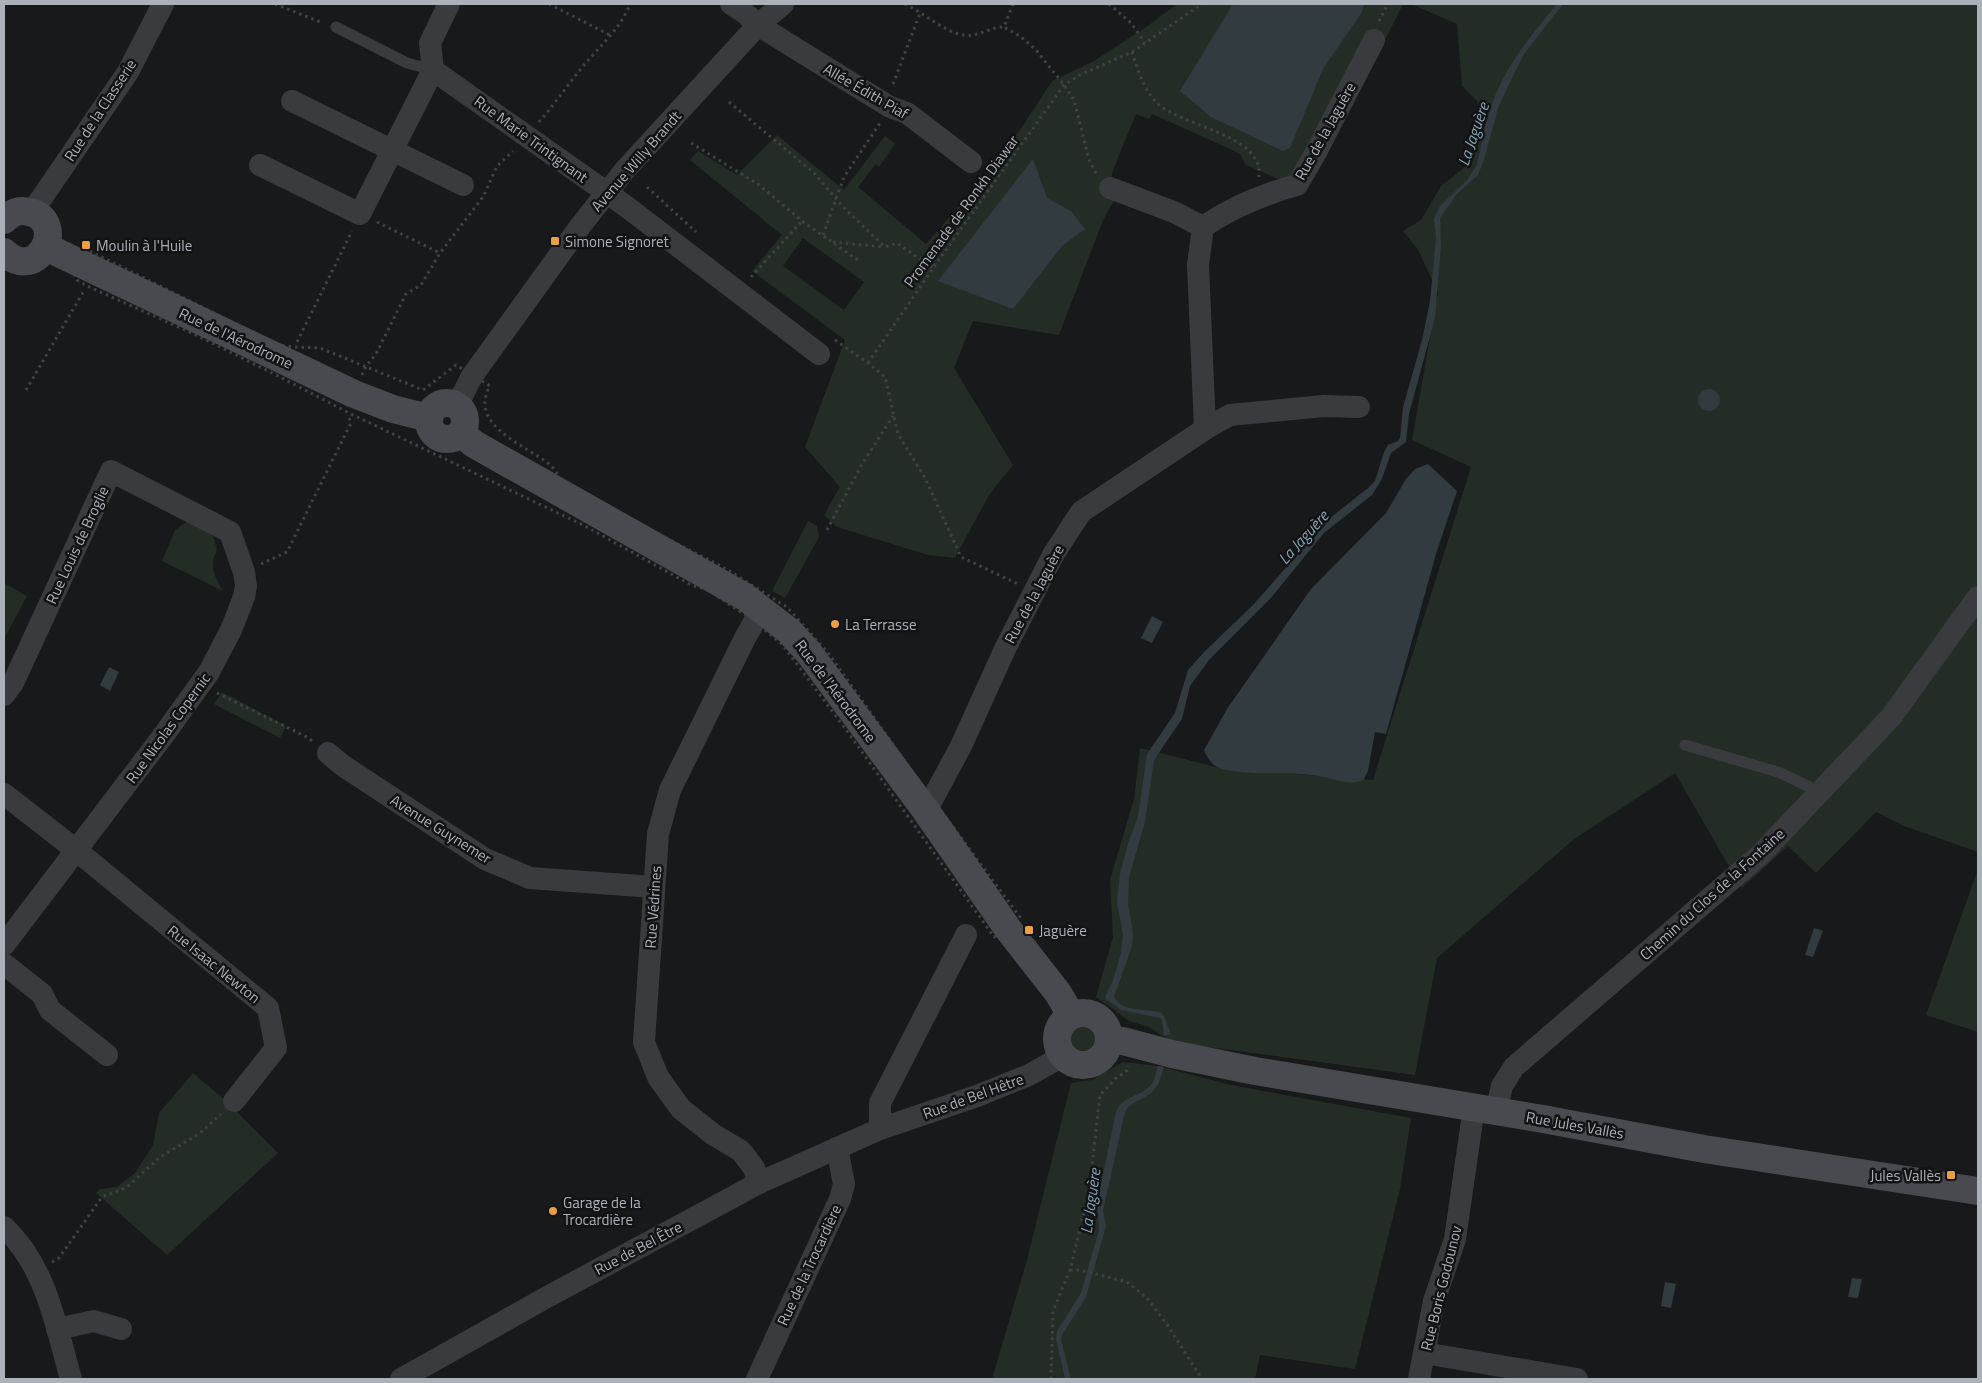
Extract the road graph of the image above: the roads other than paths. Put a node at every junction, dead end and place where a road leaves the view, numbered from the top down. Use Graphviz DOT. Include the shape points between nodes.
graph roads {
  1 [pos="163,4"];
  2 [pos="449,4"];
  3 [pos="731,4"];
  4 [pos="783,4"];
  5 [pos="758,26"];
  6 [pos="336,27"];
  7 [pos="1374,40"];
  8 [pos="433,70"];
  9 [pos="292,101"];
  10 [pos="392,151"];
  11 [pos="971,162"];
  12 [pos="260,165"];
  13 [pos="463,185"];
  14 [pos="1110,188"];
  15 [pos="606,194"];
  16 [pos="32,212"];
  17 [pos="4,220"];
  18 [pos="1203,227"];
  19 [pos="46,247"];
  20 [pos="6,258"];
  21 [pos="819,354"];
  22 [pos="457,406"];
  23 [pos="1359,407"];
  24 [pos="429,418"];
  25 [pos="1205,429"];
  26 [pos="460,433"];
  27 [pos="244,572"];
  28 [pos="1978,597"];
  29 [pos="758,615"];
  30 [pos="4,695"];
  31 [pos="1685,745"];
  32 [pos="328,753"];
  33 [pos="1820,792"];
  34 [pos="4,794"];
  35 [pos="926,811"];
  36 [pos="76,850"];
  37 [pos="654,887"];
  38 [pos="966,935"];
  39 [pos="4,945"];
  40 [pos="4,964"];
  41 [pos="1071,1015"];
  42 [pos="1110,1040"];
  43 [pos="106,1055"];
  44 [pos="1063,1056"];
  45 [pos="234,1101"];
  46 [pos="1485,1109"];
  47 [pos="880,1129"];
  48 [pos="837,1148"];
  49 [pos="759,1183"];
  50 [pos="1978,1191"];
  51 [pos="4,1228"];
  52 [pos="57,1329"];
  53 [pos="121,1329"];
  54 [pos="1424,1353"];
  55 [pos="1518,1374"];
  56 [pos="71,1379"];
  57 [pos="401,1379"];
  58 [pos="757,1379"];
  59 [pos="1420,1379"];
  60 [pos="1577,1379"];
  1 -- 16 [label="street, Rue de la Classerie" via="128,72"];
  2 -- 8 [label="street" via="430,43"];
  3 -- 5 [label="street, Allée Édith Piaf"];
  4 -- 5 [label="street, Avenue Willy Brandt"];
  5 -- 11 [label="street, Allée Édith Piaf" via="888,105 907,113"];
  5 -- 15 [label="street, Avenue Willy Brandt" via="624,170"];
  6 -- 8 [label="lane" via="407,63"];
  7 -- 18 [label="street, Rue de la Jaguère" via="1297,185 1221,214"];
  8 -- 10 [label="street"];
  8 -- 15 [label="street, Rue Marie Trintignant"];
  9 -- 10 [label="street"];
  10 -- 12 [label="street" via="360,214"];
  10 -- 13 [label="street"];
  14 -- 18 [label="street" via="1174,212"];
  15 -- 21 [label="street, Rue Marie Trintignant"];
  15 -- 22 [label="street, Avenue Willy Brandt" via="472,376"];
  16 -- 17 [label="street" via="16,212"];
  16 -- 19 [label="street" via="39,216 48,230"];
  18 -- 25 [label="street" via="1198,265"];
  19 -- 20 [label="street" via="41,254 26,261"];
  19 -- 24 [label="street, Rue de l'Aérodrome" via="87,279 354,394"];
  22 -- 24 [label="street" via="440,405"];
  22 -- 26 [label="street" via="465,419"];
  23 -- 25 [label="street, Rue de la Jaguère" via="1324,406 1230,415"];
  24 -- 26 [label="street" via="432,430 442,439"];
  25 -- 35 [label="street, Rue de la Jaguère" via="1081,512 1053,555"];
  26 -- 29 [label="street, Rue de l'Aérodrome"];
  27 -- 30 [label="street, Rue Louis de Broglie" via="230,532 111,471 13,683"];
  27 -- 36 [label="street, Rue Nicolas Copernic" via="246,586 240,608 202,683"];
  28 -- 33 [label="street, Chemin du Clos de la Fontaine" via="1891,717"];
  29 -- 35 [label="street, Rue de l'Aérodrome" via="789,631 804,647"];
  29 -- 37 [label="street, Rue Védrines" via="670,790 658,834"];
  31 -- 33 [label="lane" via="1778,772"];
  32 -- 37 [label="street, Avenue Guynemer" via="486,859 530,878"];
  33 -- 46 [label="street, Chemin du Clos de la Fontaine" via="1761,854 1514,1068"];
  34 -- 36 [label="street"];
  35 -- 41 [label="street, Rue de l'Aérodrome"];
  36 -- 39 [label="street, Rue Nicolas Copernic"];
  36 -- 45 [label="street, Rue Isaac Newton" via="268,1008 276,1048"];
  37 -- 49 [label="street, Rue Védrines" via="644,1042 658,1078 681,1109 741,1152 754,1168"];
  38 -- 47 [label="street" via="880,1103"];
  40 -- 43 [label="street" via="42,994 50,1010"];
  41 -- 42 [label="street" via="1087,1012 1101,1019"];
  41 -- 44 [label="street" via="1057,1033"];
  42 -- 44 [label="street" via="1096,1062 1078,1065"];
  42 -- 46 [label="street, Rue Jules Vallès" via="1255,1070"];
  44 -- 47 [label="street, Rue de Bel Hêtre" via="1020,1079"];
  46 -- 50 [label="street, Rue Jules Vallès" via="1787,1163"];
  46 -- 54 [label="street, Rue Boris Godounov" via="1455,1239 1434,1301"];
  47 -- 48 [label="street, Rue de Bel Être"];
  48 -- 49 [label="street, Rue de Bel Être"];
  48 -- 58 [label="street, Rue de la Trocardière" via="844,1184 840,1199"];
  49 -- 57 [label="street, Rue de Bel Être"];
  51 -- 52 [label="street" via="37,1271"];
  52 -- 53 [label="street" via="94,1321"];
  52 -- 56 [label="street"];
  54 -- 55 [label="street"];
  54 -- 59 [label="street, Rue Boris Godounov"];
  55 -- 60 [label="street"];
}
